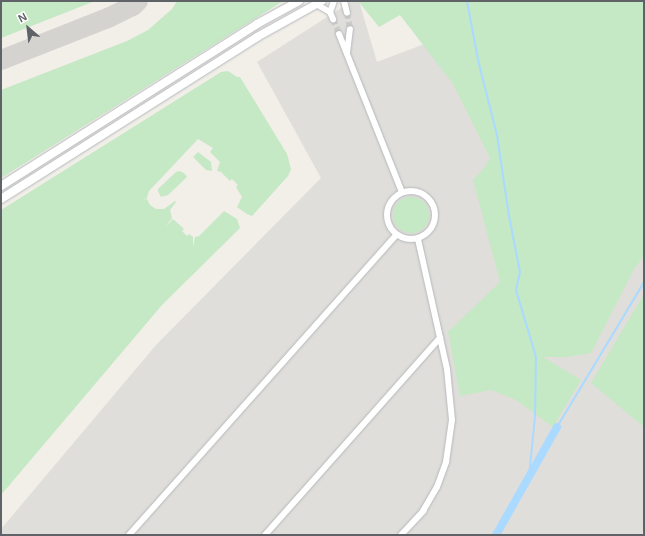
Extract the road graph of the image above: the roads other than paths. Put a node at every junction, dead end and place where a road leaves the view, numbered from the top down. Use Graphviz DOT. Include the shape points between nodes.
graph roads {
  1 [pos="299,1"];
  2 [pos="334,1"];
  3 [pos="344,1"];
  4 [pos="319,3"];
  5 [pos="330,12"];
  6 [pos="347,13"];
  7 [pos="333,19"];
  8 [pos="350,29"];
  9 [pos="339,34"];
  10 [pos="232,40"];
  11 [pos="221,47"];
  12 [pos="238,50"];
  13 [pos="347,53"];
  14 [pos="227,56"];
  15 [pos="1,186"];
  16 [pos="402,192"];
  17 [pos="1,199"];
  18 [pos="396,235"];
  19 [pos="418,239"];
  20 [pos="440,338"];
  21 [pos="129,535"];
  22 [pos="265,535"];
  23 [pos="401,535"];
  1 -- 10 [label="street"];
  2 -- 5 [label="street"];
  3 -- 6 [label="street"];
  4 -- 5 [label="street"];
  4 -- 12 [label="street"];
  5 -- 7 [label="street"];
  8 -- 13 [label="street"];
  9 -- 13 [label="street"];
  10 -- 11 [label="street"];
  10 -- 12 [label="street"];
  11 -- 14 [label="street"];
  11 -- 15 [label="street"];
  12 -- 14 [label="street"];
  13 -- 16 [label="street"];
  14 -- 17 [label="street"];
  16 -- 18 [label="street" via="387,208 388,223"];
  16 -- 19 [label="street" via="418,191 430,200 434,207 435,222 426,235"];
  18 -- 19 [label="street" via="407,240"];
  18 -- 21 [label="street"];
  19 -- 20 [label="street"];
  20 -- 22 [label="street"];
  20 -- 23 [label="street" via="451,398 450,443 437,487 423,511"];
}
